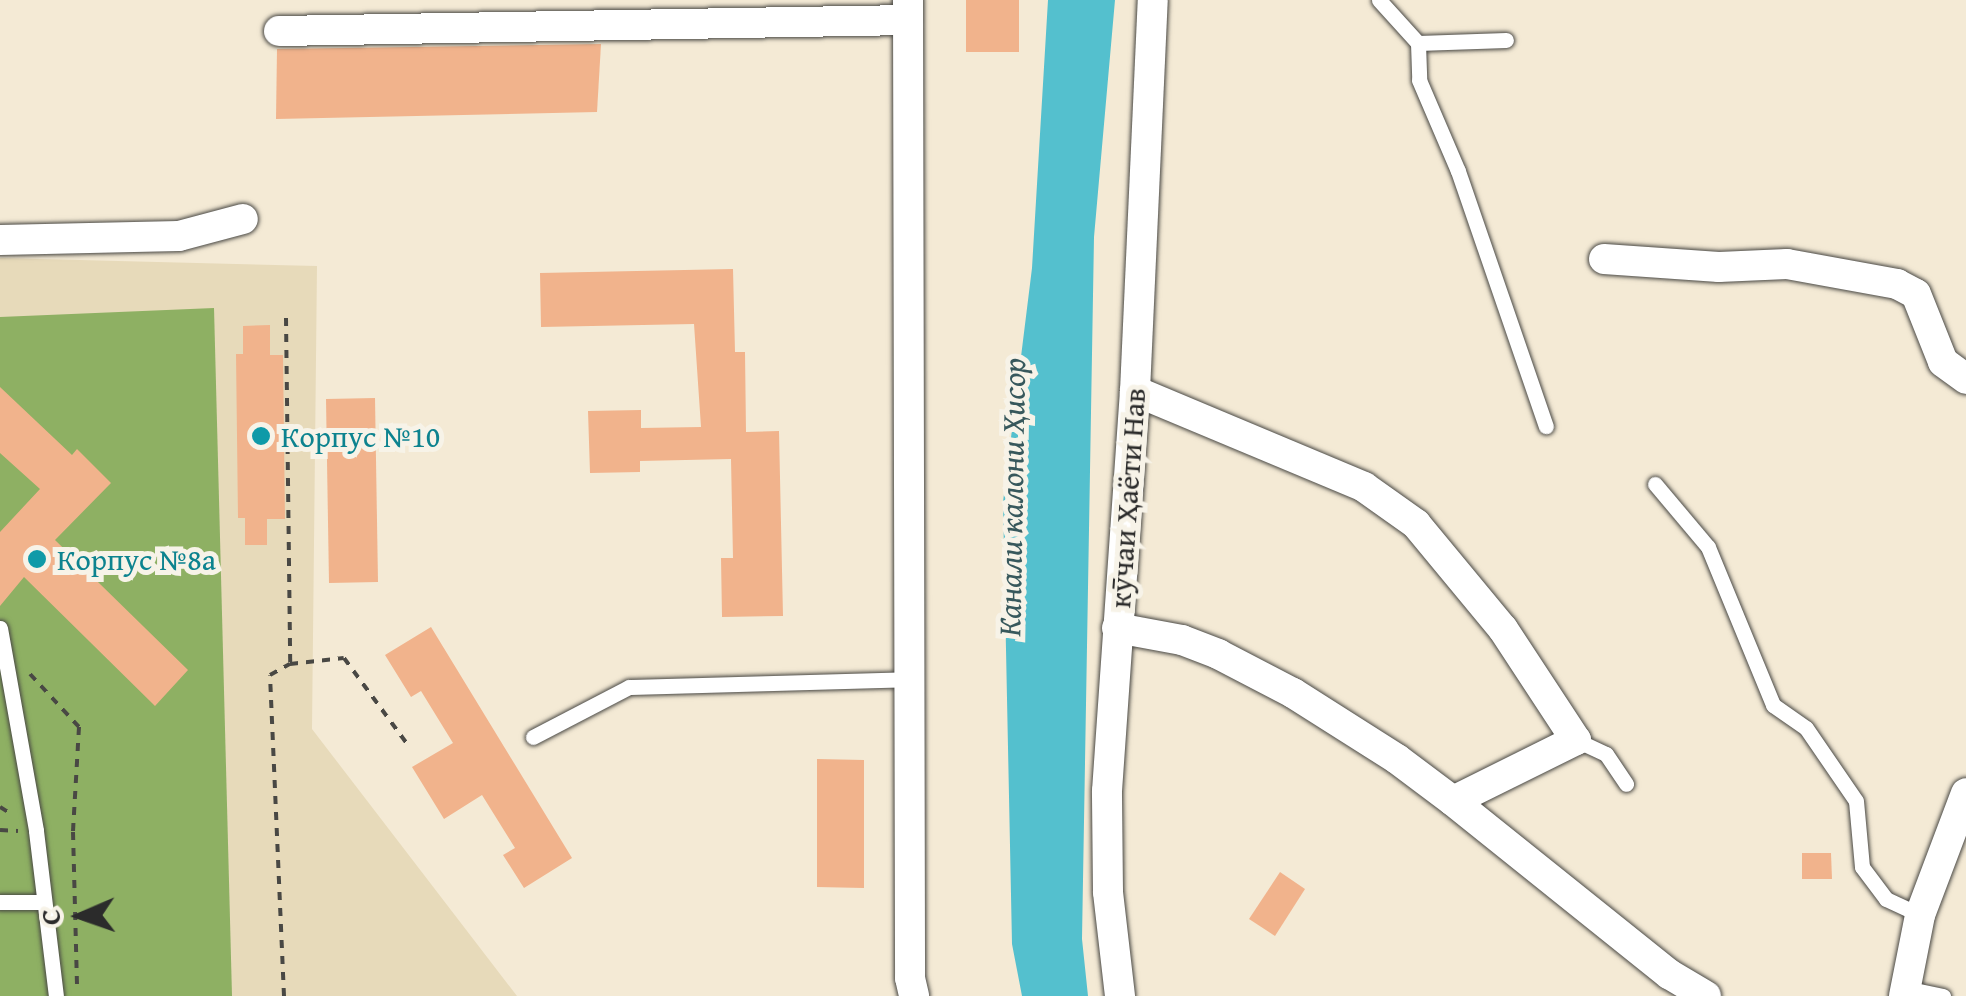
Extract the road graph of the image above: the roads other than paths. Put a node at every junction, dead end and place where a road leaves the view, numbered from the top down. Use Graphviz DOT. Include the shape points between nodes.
graph roads {
  1 [pos="1153,0"];
  2 [pos="1378,0"];
  3 [pos="908,10"];
  4 [pos="279,31"];
  5 [pos="1506,40"];
  6 [pos="1418,43"];
  7 [pos="244,220"];
  8 [pos="0,240"];
  9 [pos="1604,259"];
  10 [pos="1966,379"];
  11 [pos="1135,391"];
  12 [pos="1546,426"];
  13 [pos="1655,484"];
  14 [pos="0,628"];
  15 [pos="1117,628"];
  16 [pos="1,642"];
  17 [pos="910,679"];
  18 [pos="533,738"];
  19 [pos="1576,740"];
  20 [pos="1626,784"];
  21 [pos="1966,793"];
  22 [pos="1453,801"];
  23 [pos="0,902"];
  24 [pos="44,902"];
  25 [pos="1920,915"];
  26 [pos="1904,992"];
  27 [pos="56,996"];
  28 [pos="914,996"];
  29 [pos="1120,996"];
  30 [pos="1706,996"];
  31 [pos="1942,996"];
  1 -- 11 [label="street, кӯчаи Ҳаёти Нав"];
  2 -- 6 [label="lane"];
  3 -- 4 [label="street"];
  3 -- 17 [label="street"];
  5 -- 6 [label="lane"];
  6 -- 12 [label="lane" via="1419,80 1458,171"];
  7 -- 8 [label="street" via="179,236"];
  9 -- 10 [label="street" via="1786,264 1897,284 1916,294 1942,362"];
  11 -- 15 [label="street, кӯчаи Ҳаёти Нав"];
  11 -- 19 [label="street" via="1364,488 1416,524 1504,629"];
  13 -- 25 [label="lane" via="1708,547 1773,705 1806,728 1856,801 1862,866 1886,898"];
  14 -- 16 [label="lane"];
  15 -- 22 [label="street" via="1218,654 1293,693"];
  15 -- 29 [label="street, кӯчаи Ҳаёти Нав" via="1107,791 1108,892"];
  16 -- 24 [label="lane"];
  17 -- 18 [label="lane" via="630,687"];
  17 -- 28 [label="street"];
  19 -- 20 [label="lane" via="1606,754"];
  19 -- 22 [label="street"];
  21 -- 25 [label="street"];
  22 -- 30 [label="street" via="1669,974"];
  23 -- 24 [label="lane"];
  24 -- 27 [label="lane"];
  25 -- 26 [label="street"];
  26 -- 31 [label="lane"];
}
